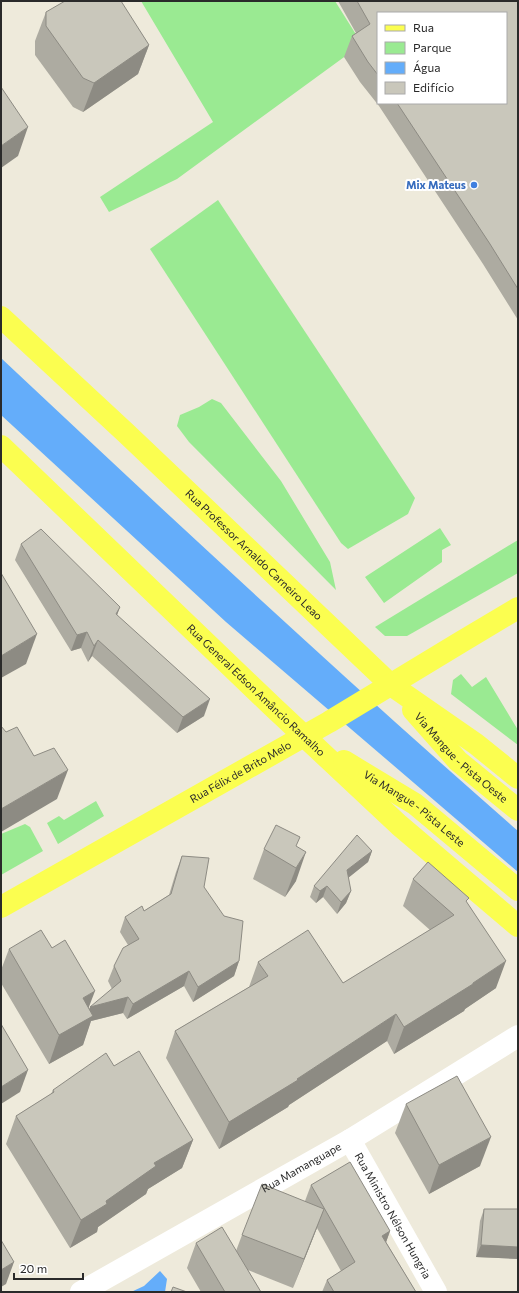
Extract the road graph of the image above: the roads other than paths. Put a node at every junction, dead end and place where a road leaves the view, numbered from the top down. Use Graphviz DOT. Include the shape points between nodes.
graph roads {
  1 [pos="1,317"];
  2 [pos="1,446"];
  3 [pos="518,608"];
  4 [pos="386,688"];
  5 [pos="304,736"];
  6 [pos="518,778"];
  7 [pos="518,810"];
  8 [pos="518,890"];
  9 [pos="1,907"];
  10 [pos="518,926"];
  11 [pos="518,1036"];
  12 [pos="350,1140"];
  13 [pos="81,1292"];
  14 [pos="436,1292"];
  1 -- 4 [label="main road, Rua Professor Arnaldo Carneiro Leao" via="127,434"];
  2 -- 5 [label="main road, Rua General Edson Amâncio Ramalho"];
  3 -- 4 [label="main road, Rua Félix de Brito Melo"];
  4 -- 5 [label="main road, Rua Félix de Brito Melo"];
  4 -- 6 [label="main road, Rua Professor Arnaldo Carneiro Leao" via="476,744"];
  4 -- 7 [label="main road, Via Mangue - Pista Oeste" via="458,760"];
  5 -- 8 [label="main road, Via Mangue - Pista Leste" via="415,804"];
  5 -- 9 [label="main road, Rua Félix de Brito Melo"];
  5 -- 10 [label="main road, Rua General Edson Amâncio Ramalho" via="399,825"];
  11 -- 12 [label="street, Rua Mamanguape"];
  12 -- 13 [label="street, Rua Mamanguape"];
  12 -- 14 [label="street, Rua Ministro Nélson Hungria"];
}
